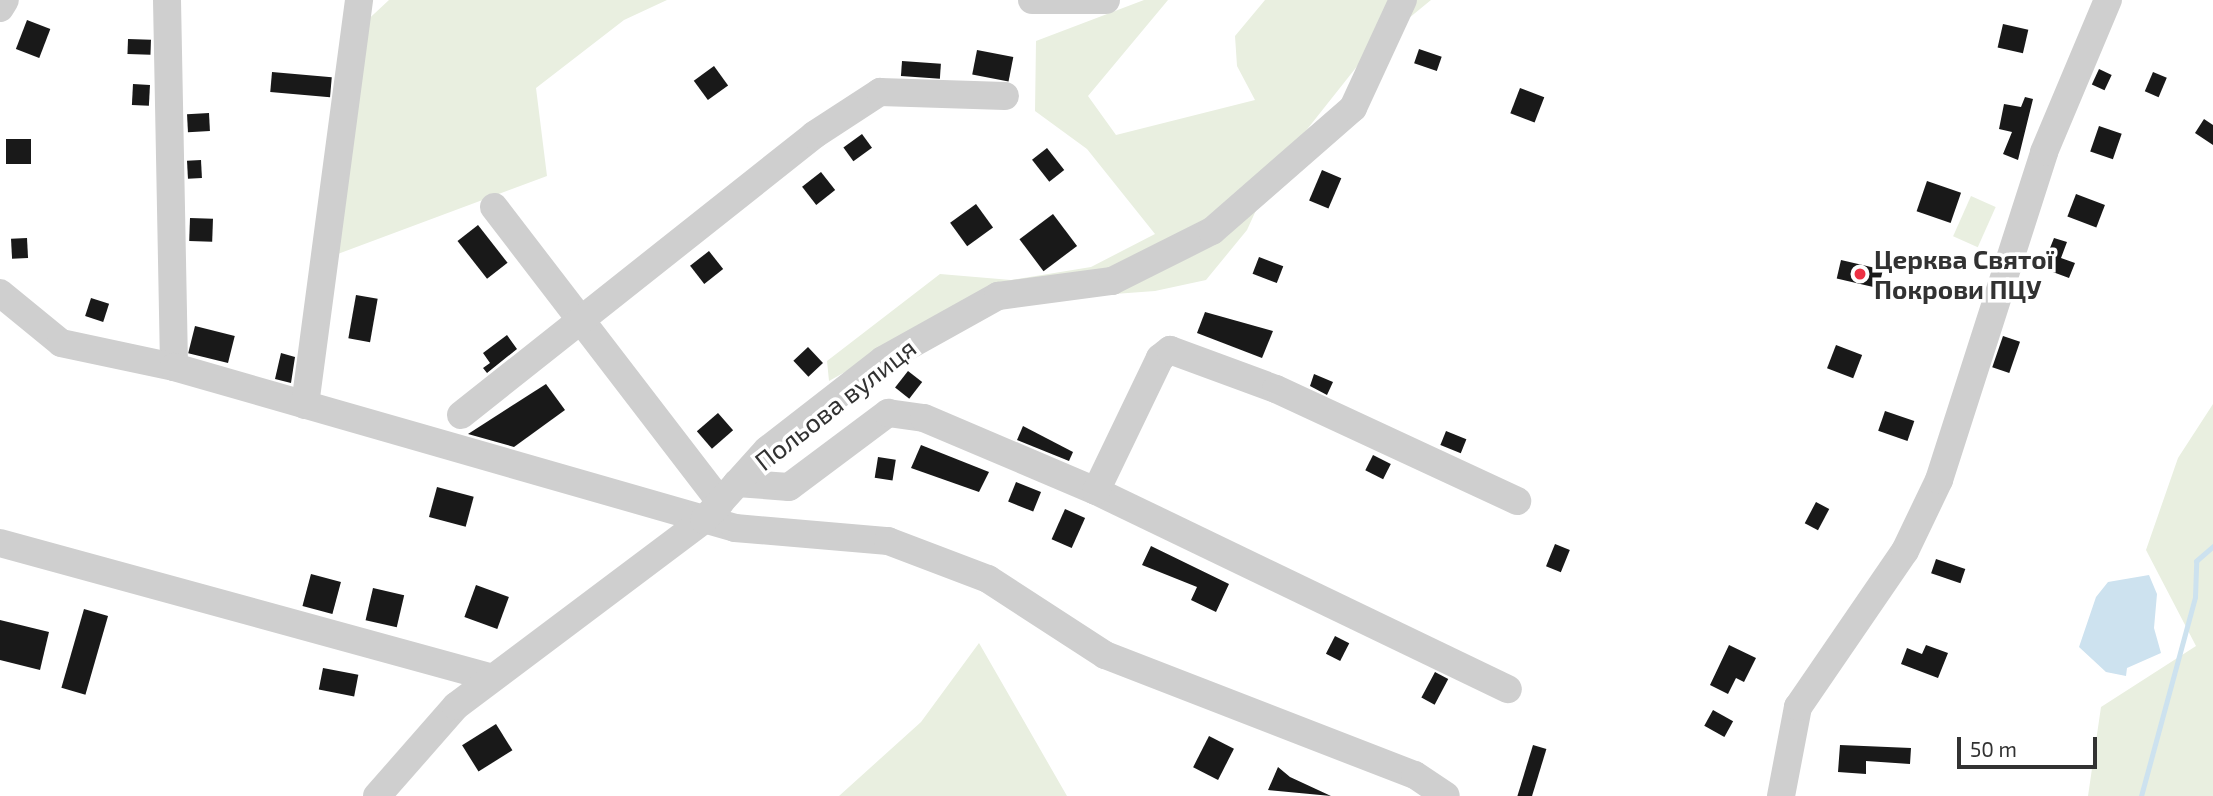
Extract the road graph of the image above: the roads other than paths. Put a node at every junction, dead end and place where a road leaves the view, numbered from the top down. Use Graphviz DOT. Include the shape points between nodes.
graph roads {
  1 [pos="5,0"];
  2 [pos="167,0"];
  3 [pos="359,0"];
  4 [pos="1032,0"];
  5 [pos="1106,0"];
  6 [pos="1403,0"];
  7 [pos="2108,0"];
  8 [pos="0,8"];
  9 [pos="1004,96"];
  10 [pos="494,206"];
  11 [pos="0,293"];
  12 [pos="582,322"];
  13 [pos="174,367"];
  14 [pos="305,405"];
  15 [pos="461,415"];
  16 [pos="1096,491"];
  17 [pos="1517,501"];
  18 [pos="720,502"];
  19 [pos="0,543"];
  20 [pos="493,678"];
  21 [pos="1508,689"];
  22 [pos="377,796"];
  23 [pos="1446,796"];
  24 [pos="1781,796"];
  1 -- 8 [label="street"];
  2 -- 13 [label="street"];
  3 -- 14 [label="street"];
  4 -- 5 [label="street"];
  6 -- 18 [label="street, Польова вулиця" via="1353,108 1212,231 1112,281 998,296 939,327 883,360 777,442"];
  7 -- 24 [label="street" via="2044,152 1939,480 1905,551 1798,707"];
  9 -- 12 [label="street" via="880,92 814,135"];
  10 -- 12 [label="street"];
  11 -- 13 [label="street" via="61,343"];
  12 -- 15 [label="street"];
  12 -- 18 [label="street"];
  13 -- 14 [label="street"];
  14 -- 18 [label="street"];
  16 -- 17 [label="street" via="1160,358 1178,351"];
  16 -- 18 [label="street" via="924,418 888,413 789,488"];
  16 -- 21 [label="street"];
  18 -- 20 [label="street, Польова вулиця"];
  18 -- 23 [label="street" via="735,528 888,541 988,579 1105,655 1415,775"];
  19 -- 20 [label="street"];
  20 -- 22 [label="street, Польова вулиця" via="456,706"];
}
